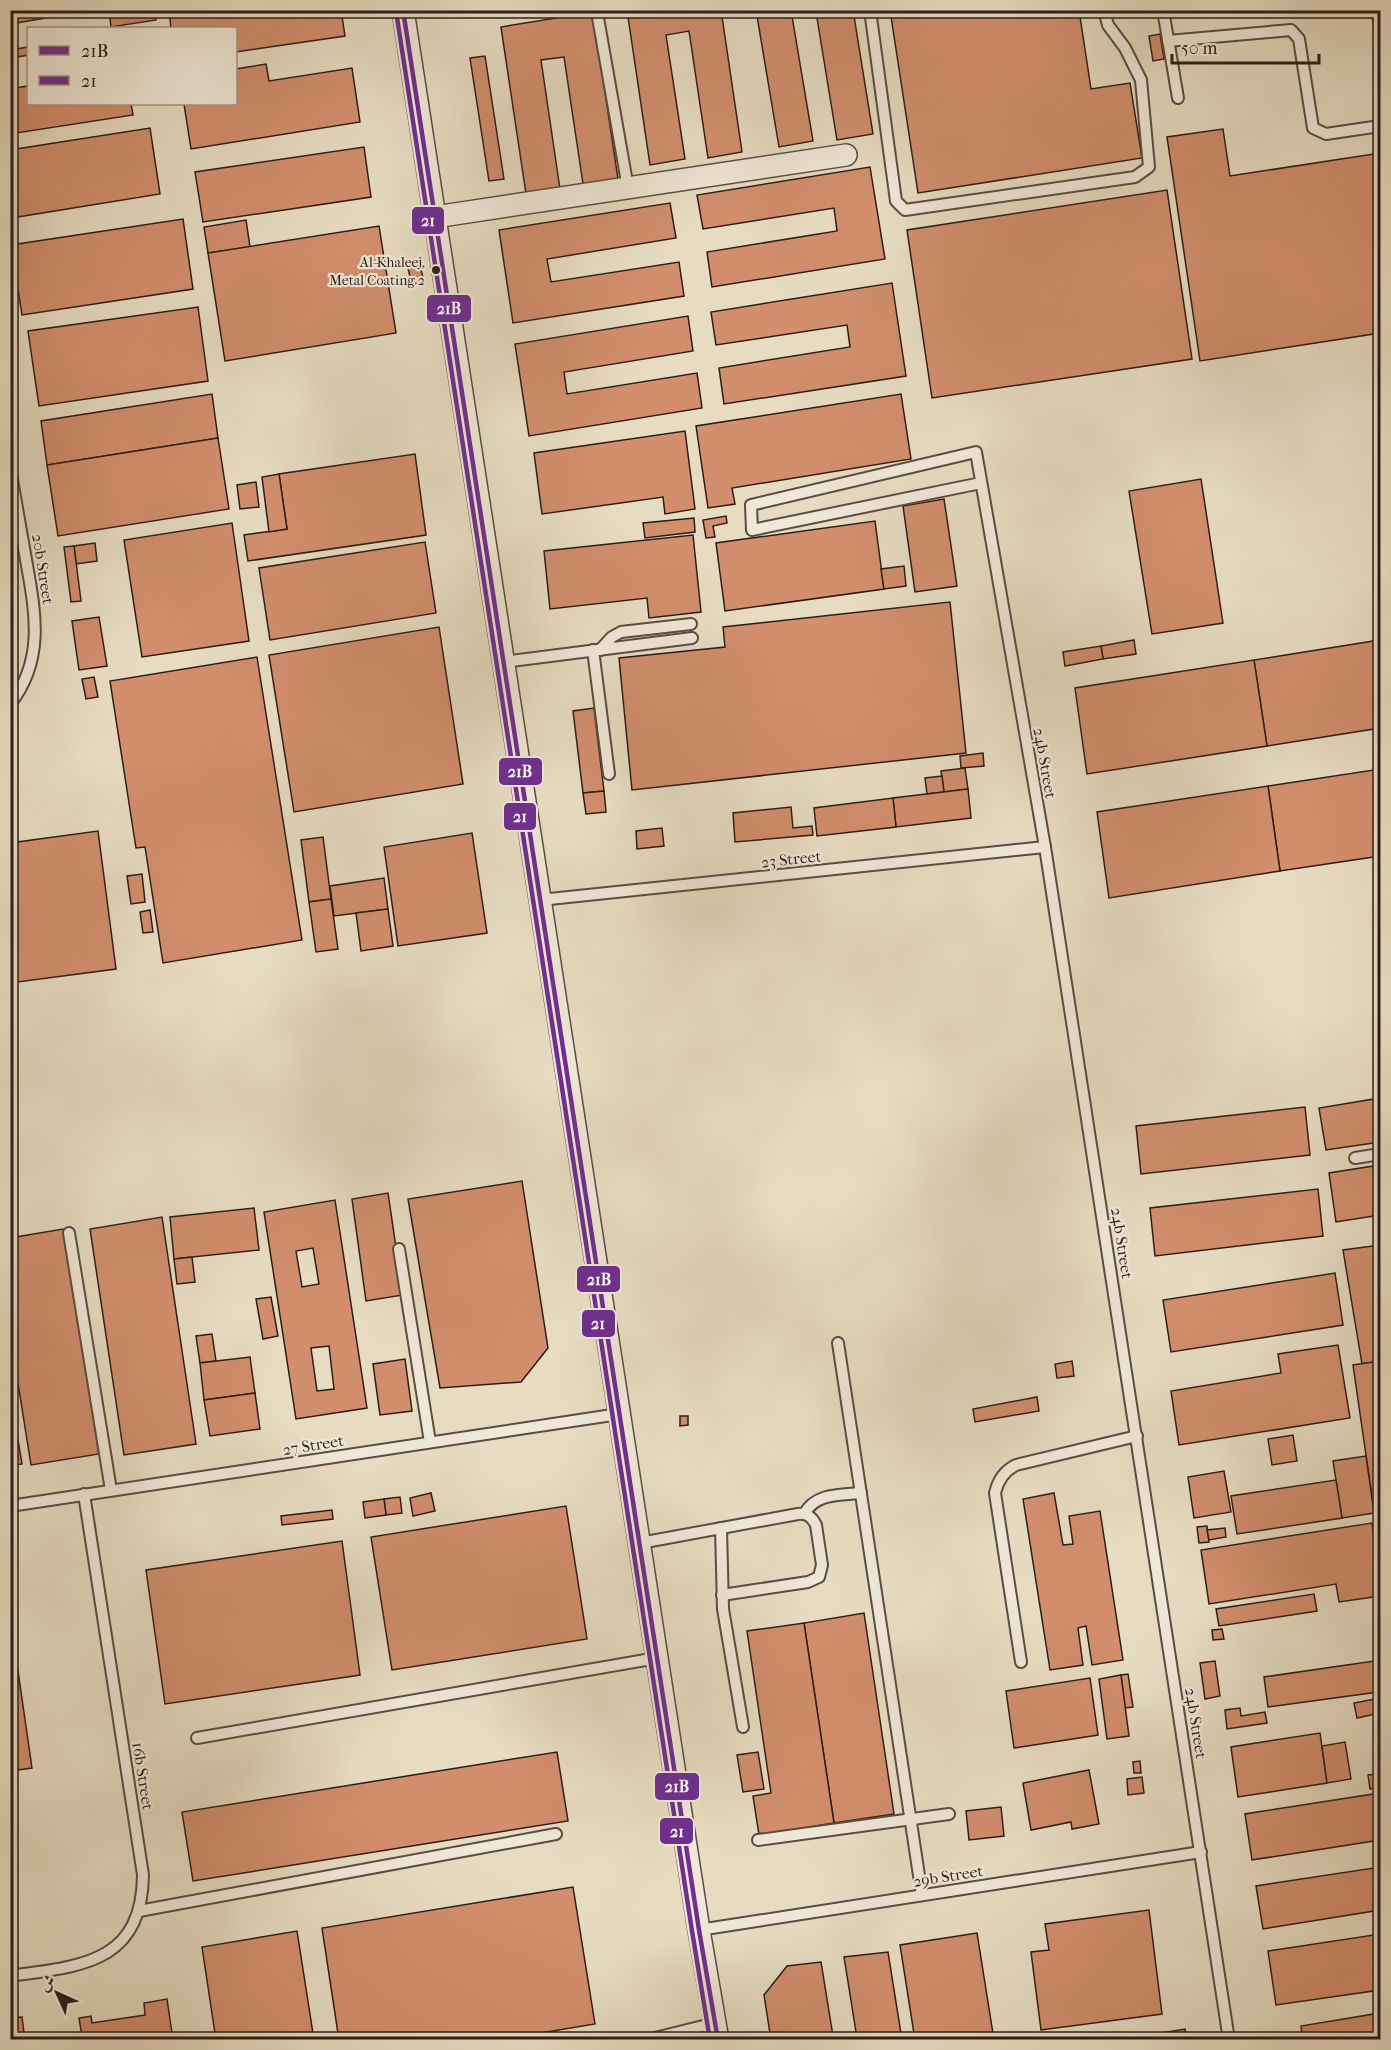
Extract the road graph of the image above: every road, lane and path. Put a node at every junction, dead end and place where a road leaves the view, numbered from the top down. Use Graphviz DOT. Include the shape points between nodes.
graph roads {
  1 [pos="403,10"];
  2 [pos="870,10"];
  3 [pos="1104,10"];
  4 [pos="1163,10"];
  5 [pos="1377,10"];
  6 [pos="597,12"];
  7 [pos="1380,26"];
  8 [pos="1168,41"];
  9 [pos="1178,98"];
  10 [pos="1380,126"];
  11 [pos="846,155"];
  12 [pos="628,188"];
  13 [pos="435,217"];
  14 [pos="10,468"];
  15 [pos="981,483"];
  16 [pos="691,624"];
  17 [pos="692,638"];
  18 [pos="596,650"];
  19 [pos="503,662"];
  20 [pos="10,704"];
  21 [pos="609,774"];
  22 [pos="1045,848"];
  23 [pos="540,900"];
  24 [pos="1380,1154"];
  25 [pos="1354,1158"];
  26 [pos="69,1233"];
  27 [pos="399,1249"];
  28 [pos="838,1343"];
  29 [pos="620,1414"];
  30 [pos="1137,1436"];
  31 [pos="430,1442"];
  32 [pos="111,1490"];
  33 [pos="861,1493"];
  34 [pos="84,1494"];
  35 [pos="10,1506"];
  36 [pos="804,1514"];
  37 [pos="721,1528"];
  38 [pos="640,1543"];
  39 [pos="722,1595"];
  40 [pos="657,1658"];
  41 [pos="1021,1662"];
  42 [pos="742,1727"];
  43 [pos="198,1738"];
  44 [pos="949,1814"];
  45 [pos="910,1820"];
  46 [pos="556,1834"];
  47 [pos="758,1840"];
  48 [pos="1201,1852"];
  49 [pos="922,1895"];
  50 [pos="139,1911"];
  51 [pos="699,1930"];
  52 [pos="10,1976"];
  53 [pos="717,2031"];
  54 [pos="647,2040"];
  55 [pos="1229,2040"];
  1 -- 13 [label="street"];
  2 -- 3 [label="lane" via="896,201 904,210 1135,177 1149,167 1141,80 1108,25"];
  4 -- 8 [label="lane"];
  5 -- 7 [label="lane"];
  6 -- 12 [label="lane"];
  8 -- 9 [label="lane"];
  8 -- 10 [label="lane" via="1291,30 1299,39 1313,128 1326,134"];
  11 -- 12 [label="street"];
  12 -- 13 [label="street"];
  13 -- 19 [label="street"];
  14 -- 20 [label="lane, 20b Street" via="35,611 35,643 27,674"];
  15 -- 15 [label="lane, 24b Street" via="976,452 751,505 752,530"];
  15 -- 22 [label="lane, 24b Street"];
  16 -- 18 [label="lane" via="621,632"];
  17 -- 18 [label="lane"];
  18 -- 19 [label="lane"];
  18 -- 21 [label="lane"];
  19 -- 23 [label="street"];
  22 -- 23 [label="lane, 23 Street"];
  22 -- 30 [label="lane, 24b Street"];
  23 -- 29 [label="street"];
  24 -- 25 [label="lane"];
  26 -- 32 [label="lane"];
  27 -- 31 [label="lane"];
  28 -- 33 [label="lane"];
  29 -- 31 [label="lane, 27 Street"];
  29 -- 38 [label="street"];
  30 -- 41 [label="lane" via="1016,1465 999,1479 995,1493"];
  30 -- 48 [label="lane, 24b Street"];
  31 -- 32 [label="lane, 27 Street"];
  32 -- 34 [label="lane, 27 Street"];
  33 -- 36 [label="lane" via="823,1497"];
  33 -- 45 [label="lane"];
  34 -- 35 [label="lane, 27 Street"];
  34 -- 50 [label="lane, 16b Street" via="143,1875"];
  36 -- 37 [label="lane"];
  36 -- 39 [label="lane" via="816,1525 822,1565 819,1577"];
  37 -- 38 [label="lane"];
  37 -- 39 [label="lane"];
  38 -- 40 [label="street"];
  39 -- 42 [label="lane"];
  40 -- 43 [label="lane"];
  40 -- 51 [label="street"];
  44 -- 45 [label="lane"];
  45 -- 47 [label="lane"];
  45 -- 49 [label="lane"];
  46 -- 50 [label="lane"];
  48 -- 49 [label="lane, 29b Street"];
  48 -- 55 [label="lane, 24b Street"];
  49 -- 51 [label="lane, 29b Street"];
  50 -- 52 [label="lane, 16b Street" via="120,1941 92,1961"];
  51 -- 53 [label="street"];
  53 -- 54 [label="lane"];
}
